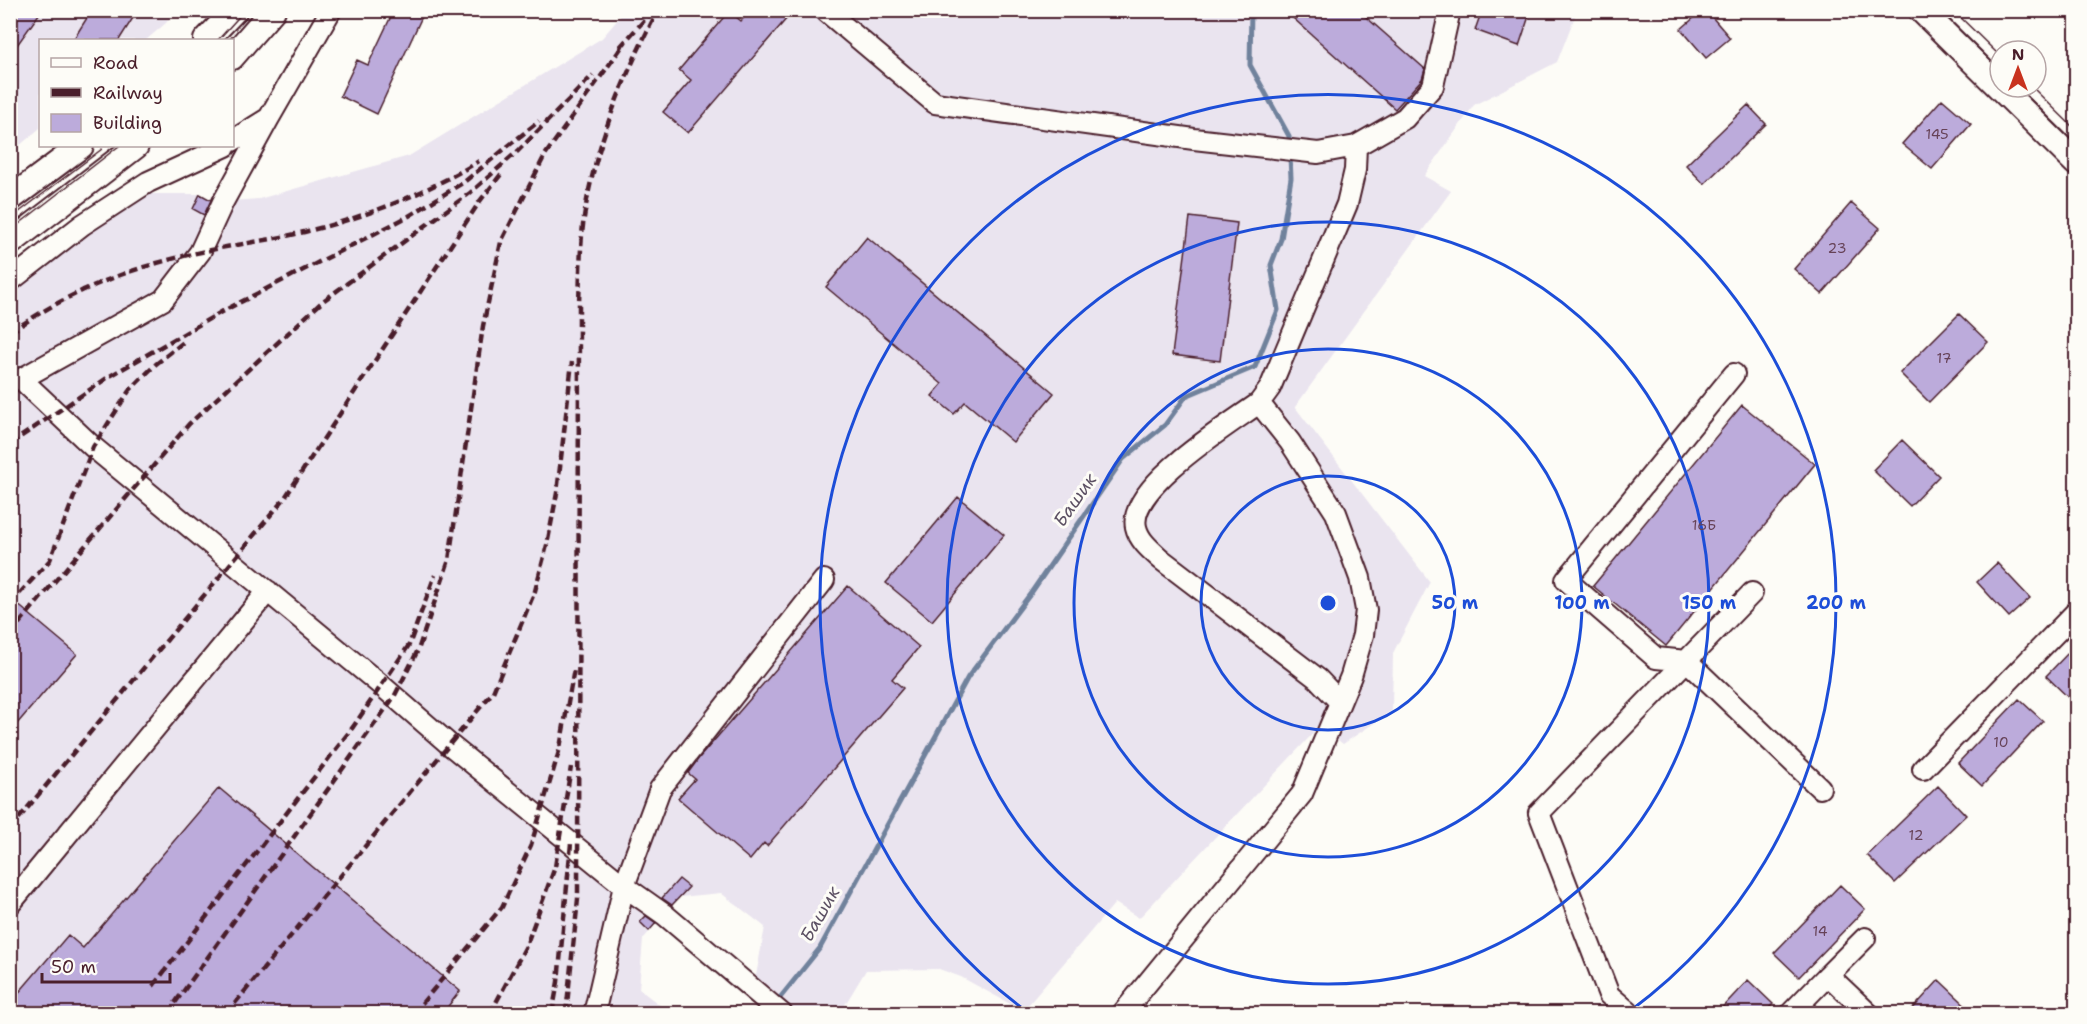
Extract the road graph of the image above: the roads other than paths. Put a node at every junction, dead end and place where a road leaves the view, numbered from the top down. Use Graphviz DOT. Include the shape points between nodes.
graph roads {
  1 [pos="235,10"];
  2 [pos="273,10"];
  3 [pos="331,10"];
  4 [pos="1450,10"];
  5 [pos="1921,10"];
  6 [pos="827,12"];
  7 [pos="207,39"];
  8 [pos="234,55"];
  9 [pos="269,118"];
  10 [pos="234,140"];
  11 [pos="1356,146"];
  12 [pos="80,147"];
  13 [pos="135,147"];
  14 [pos="224,147"];
  15 [pos="2076,163"];
  16 [pos="10,199"];
  17 [pos="10,243"];
  18 [pos="10,281"];
  19 [pos="1734,374"];
  20 [pos="16,382"];
  21 [pos="1259,403"];
  22 [pos="824,580"];
  23 [pos="268,591"];
  24 [pos="1752,593"];
  25 [pos="2076,614"];
  26 [pos="1687,661"];
  27 [pos="1340,701"];
  28 [pos="1923,769"];
  29 [pos="1820,788"];
  30 [pos="624,886"];
  31 [pos="10,904"];
  32 [pos="1865,938"];
  33 [pos="1828,975"];
  34 [pos="1605,1004"];
  35 [pos="594,1014"];
  36 [pos="782,1014"];
  37 [pos="1122,1014"];
  38 [pos="1631,1014"];
  39 [pos="1790,1014"];
  40 [pos="1869,1014"];
  1 -- 7 [label="main road"];
  2 -- 8 [label="main road"];
  3 -- 9 [label="street"];
  4 -- 11 [label="street" via="1433,86 1405,118"];
  5 -- 15 [label="main road"];
  6 -- 11 [label="street" via="935,103 1318,153"];
  9 -- 10 [label="street"];
  9 -- 20 [label="street" via="200,252 163,300"];
  11 -- 21 [label="street" via="1347,204 1270,388"];
  12 -- 16 [label="main road"];
  13 -- 17 [label="main road"];
  14 -- 18 [label="street" via="148,182 82,225"];
  19 -- 26 [label="street" via="1566,580 1656,657"];
  20 -- 23 [label="street"];
  21 -- 27 [label="street" via="1290,442 1336,513 1360,578 1366,610 1363,635"];
  21 -- 27 [label="street" via="1165,472 1138,507 1136,526 1143,541 1162,560 1310,672"];
  22 -- 30 [label="street" via="660,789"];
  23 -- 30 [label="street"];
  23 -- 31 [label="street"];
  24 -- 26 [label="street"];
  25 -- 28 [label="street"];
  26 -- 29 [label="street"];
  26 -- 34 [label="street" via="1539,813"];
  27 -- 37 [label="street" via="1302,794"];
  30 -- 35 [label="street"];
  30 -- 36 [label="street" via="665,915"];
  32 -- 33 [label="street"];
  33 -- 39 [label="street"];
  33 -- 40 [label="street"];
  34 -- 38 [label="street"];
}
